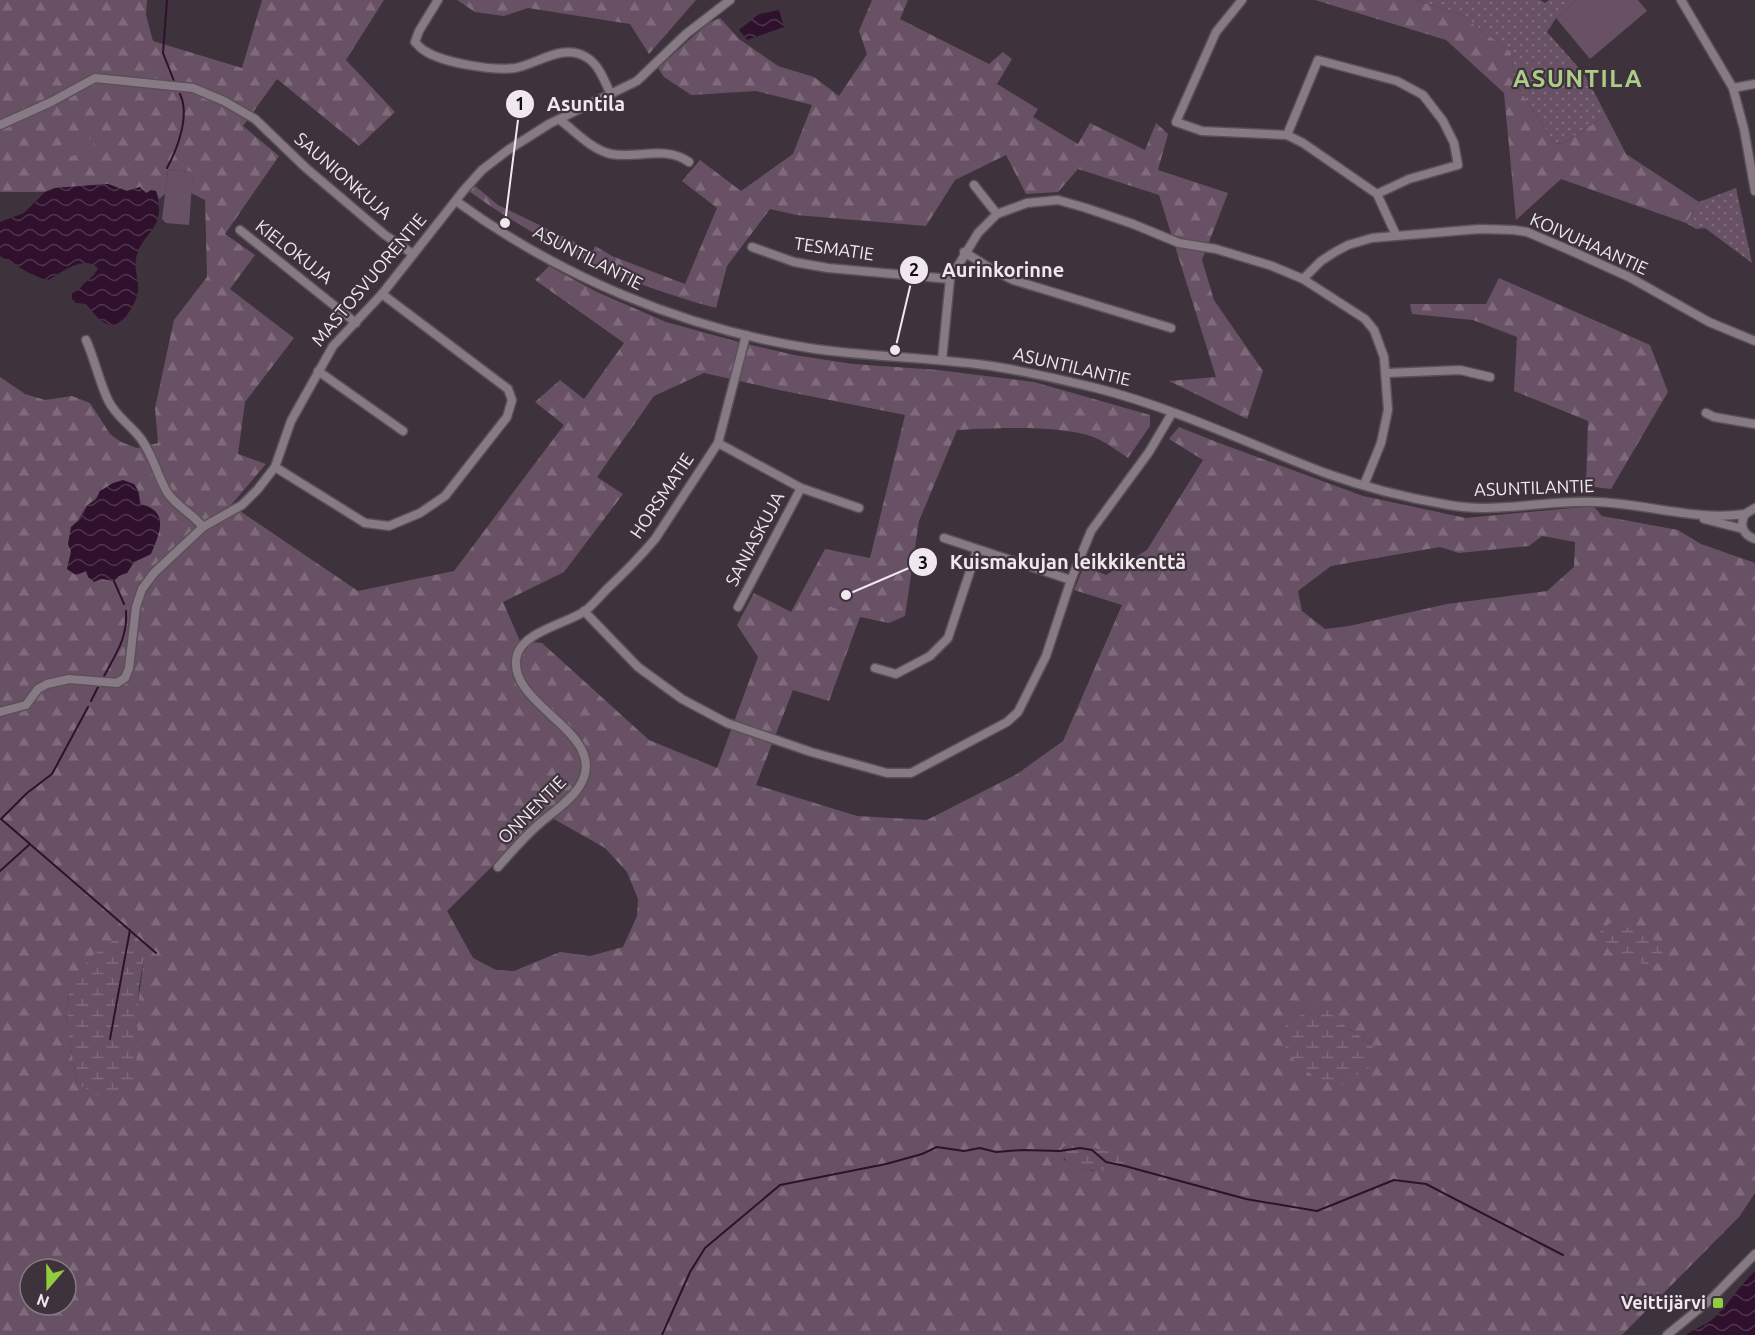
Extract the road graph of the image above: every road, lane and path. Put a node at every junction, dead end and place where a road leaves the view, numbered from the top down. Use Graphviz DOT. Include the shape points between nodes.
graph roads {
  1 [pos="438,0"];
  2 [pos="730,0"];
  3 [pos="1242,0"];
  4 [pos="1683,1"];
  5 [pos="1755,84"];
  6 [pos="1733,88"];
  7 [pos="611,95"];
  8 [pos="560,120"];
  9 [pos="0,124"];
  10 [pos="1287,135"];
  11 [pos="689,162"];
  12 [pos="974,185"];
  13 [pos="1755,192"];
  14 [pos="1377,194"];
  15 [pos="456,201"];
  16 [pos="997,214"];
  17 [pos="240,231"];
  18 [pos="1396,235"];
  19 [pos="752,247"];
  20 [pos="964,252"];
  21 [pos="413,255"];
  22 [pos="950,279"];
  23 [pos="1303,279"];
  24 [pos="382,294"];
  25 [pos="356,323"];
  26 [pos="1171,328"];
  27 [pos="746,335"];
  28 [pos="86,340"];
  29 [pos="1755,341"];
  30 [pos="942,360"];
  31 [pos="318,371"];
  32 [pos="1387,373"];
  33 [pos="1491,377"];
  34 [pos="1172,413"];
  35 [pos="1706,413"];
  36 [pos="1755,424"];
  37 [pos="403,431"];
  38 [pos="717,443"];
  39 [pos="275,467"];
  40 [pos="1364,485"];
  41 [pos="801,488"];
  42 [pos="859,508"];
  43 [pos="1755,508"];
  44 [pos="1745,514"];
  45 [pos="1696,515"];
  46 [pos="203,527"];
  47 [pos="1743,529"];
  48 [pos="944,538"];
  49 [pos="1755,539"];
  50 [pos="976,550"];
  51 [pos="1071,580"];
  52 [pos="738,607"];
  53 [pos="584,611"];
  54 [pos="542,631"];
  55 [pos="875,668"];
  56 [pos="0,712"];
  57 [pos="498,867"];
  58 [pos="1755,1254"];
  59 [pos="1667,1335"];
  1 -- 7 [label="street" via="415,42 424,51 490,69 517,68 567,51 586,57 600,72"];
  2 -- 7 [label="street, MASTOSVUORENTIE" via="686,34 638,81"];
  3 -- 10 [label="street" via="1213,38 1176,122 1202,131"];
  4 -- 6 [label="street"];
  5 -- 6 [label="street"];
  6 -- 13 [label="street"];
  7 -- 8 [label="street, MASTOSVUORENTIE"];
  8 -- 11 [label="street" via="602,151 671,153"];
  8 -- 15 [label="street, MASTOSVUORENTIE" via="491,164"];
  9 -- 21 [label="street, SAUNIONKUJA" via="95,78 193,87 255,119 306,168"];
  10 -- 14 [label="street" via="1323,155"];
  10 -- 14 [label="street" via="1318,60 1397,81 1423,95 1454,142 1458,165 1409,179"];
  12 -- 16 [label="street"];
  14 -- 18 [label="street"];
  15 -- 21 [label="street, MASTOSVUORENTIE"];
  15 -- 27 [label="street, ASUNTILANTIE" via="587,280 640,302"];
  16 -- 20 [label="street"];
  16 -- 23 [label="street" via="1027,203 1058,200 1179,243 1251,259"];
  17 -- 25 [label="street, KIELOKUJA"];
  18 -- 23 [label="street, KOIVUHAANTIE" via="1348,245"];
  18 -- 29 [label="street, KOIVUHAANTIE" via="1503,228 1527,232 1629,276 1709,322"];
  19 -- 22 [label="street, TESMATIE" via="794,262 828,268"];
  20 -- 22 [label="street"];
  20 -- 26 [label="street" via="1013,280"];
  21 -- 24 [label="street, MASTOSVUORENTIE"];
  22 -- 30 [label="street"];
  23 -- 32 [label="street" via="1365,319 1374,330"];
  24 -- 25 [label="street, MASTOSVUORENTIE"];
  24 -- 39 [label="street" via="508,389 512,400 507,417 445,496 390,526 365,523"];
  25 -- 31 [label="street, MASTOSVUORENTIE" via="333,346"];
  27 -- 30 [label="street, ASUNTILANTIE" via="831,351"];
  27 -- 38 [label="street, HORSMATIE"];
  28 -- 46 [label="street" via="108,401 139,435 168,494"];
  30 -- 34 [label="street, ASUNTILANTIE" via="1025,371 1138,399"];
  31 -- 37 [label="street"];
  31 -- 39 [label="street, MASTOSVUORENTIE" via="291,421"];
  32 -- 33 [label="street" via="1460,370"];
  32 -- 40 [label="street" via="1388,410 1381,443"];
  34 -- 40 [label="street, ASUNTILANTIE"];
  34 -- 51 [label="street" via="1149,452 1091,531"];
  35 -- 36 [label="street"];
  38 -- 41 [label="street"];
  38 -- 53 [label="street, HORSMATIE" via="644,553"];
  39 -- 46 [label="street, MASTOSVUORENTIE" via="242,505"];
  40 -- 45 [label="street, ASUNTILANTIE" via="1454,506 1484,508 1593,501"];
  41 -- 42 [label="street"];
  41 -- 52 [label="street, SANIASKUJA"];
  43 -- 44 [label="street"];
  44 -- 45 [label="street, ASUNTILANTIE"];
  44 -- 47 [label="street"];
  45 -- 47 [label="street, ASUNTILANTIE"];
  46 -- 56 [label="street, MASTOSVUORENTIE" via="142,589 125,678 117,683 69,679 47,684 26,705"];
  47 -- 49 [label="street"];
  48 -- 50 [label="street"];
  50 -- 51 [label="street"];
  50 -- 55 [label="street" via="948,638 930,656 896,674"];
  51 -- 53 [label="street" via="1046,656 1018,712 1007,722 911,773 887,773 727,723 682,699 638,667"];
  53 -- 54 [label="street, HORSMATIE"];
  54 -- 57 [label="street, ONNENTIE" via="518,652 516,672 530,696 574,736 584,757 585,776 578,789"];
  58 -- 59 [label="street" via="1711,1299"];
}
